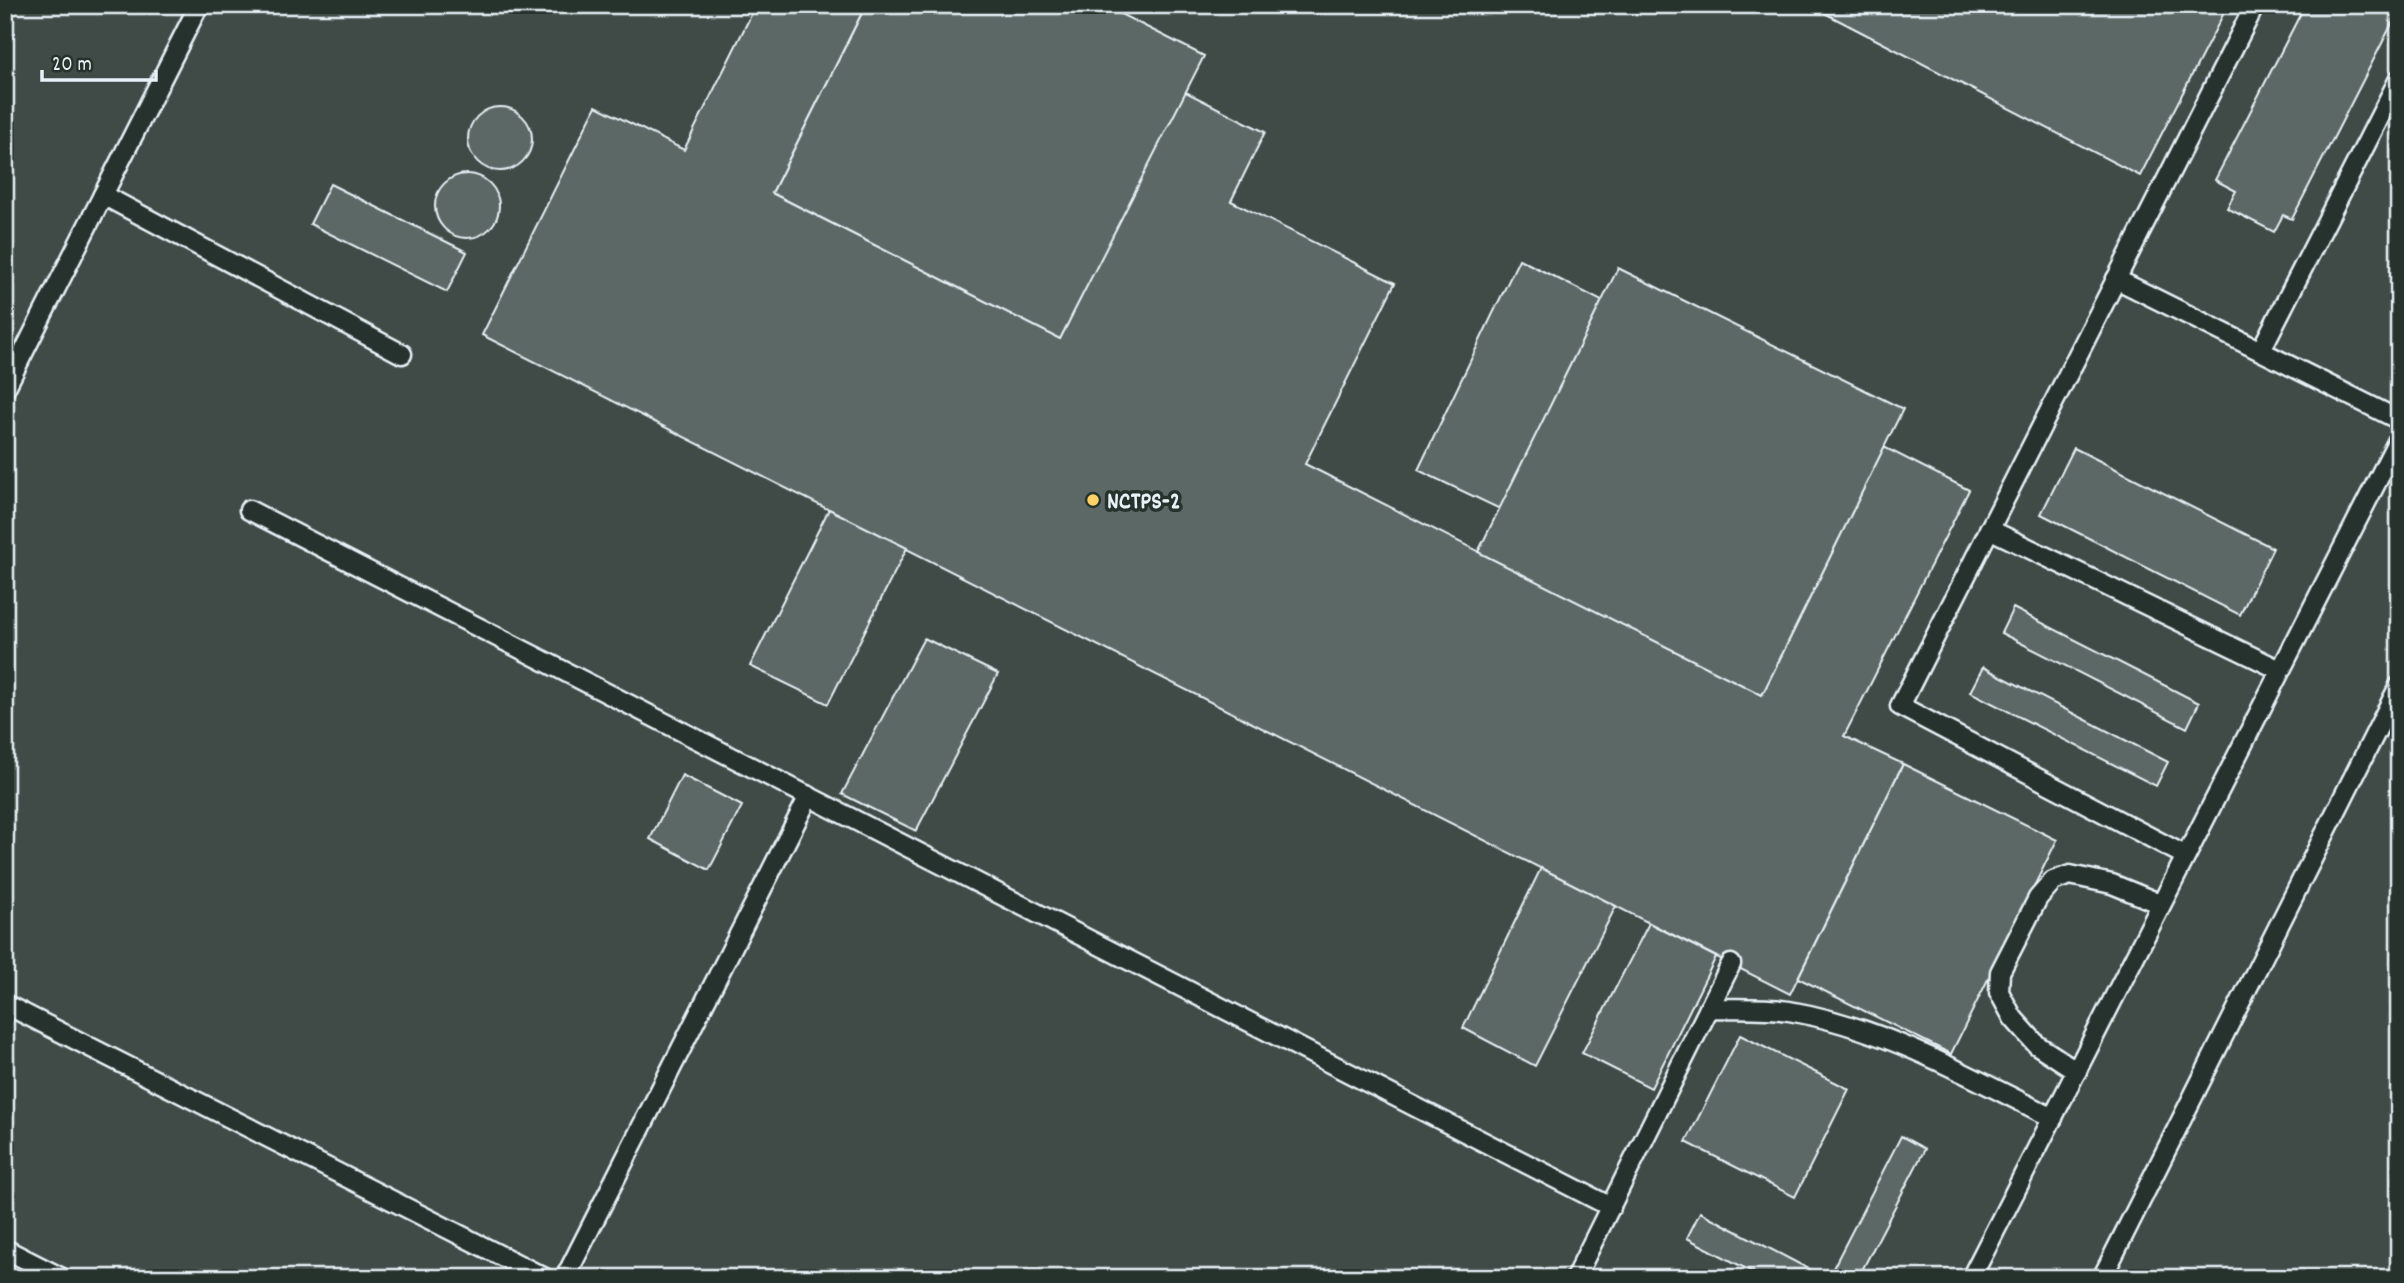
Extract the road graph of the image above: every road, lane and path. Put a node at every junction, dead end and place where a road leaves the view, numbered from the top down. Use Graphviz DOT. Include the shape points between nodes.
graph roads {
  1 [pos="199,5"];
  2 [pos="2255,5"];
  3 [pos="2399,79"];
  4 [pos="103,195"];
  5 [pos="2116,279"];
  6 [pos="2261,350"];
  7 [pos="402,354"];
  8 [pos="5,389"];
  9 [pos="2399,421"];
  10 [pos="2399,438"];
  11 [pos="249,510"];
  12 [pos="1989,529"];
  13 [pos="2280,670"];
  14 [pos="2399,686"];
  15 [pos="809,796"];
  16 [pos="2186,856"];
  17 [pos="2161,904"];
  18 [pos="1731,964"];
  19 [pos="5,1004"];
  20 [pos="1709,1008"];
  21 [pos="2077,1071"];
  22 [pos="2053,1118"];
  23 [pos="1611,1207"];
  24 [pos="5,1249"];
  25 [pos="62,1278"];
  26 [pos="545,1278"];
  27 [pos="565,1278"];
  28 [pos="1575,1278"];
  29 [pos="1971,1278"];
  30 [pos="2102,1278"];
  1 -- 4 [label="lane"];
  2 -- 5 [label="lane"];
  3 -- 6 [label="lane"];
  4 -- 7 [label="lane"];
  4 -- 8 [label="lane"];
  5 -- 6 [label="lane"];
  5 -- 12 [label="lane"];
  6 -- 9 [label="lane"];
  10 -- 13 [label="lane"];
  11 -- 15 [label="lane"];
  12 -- 13 [label="lane"];
  12 -- 16 [label="lane" via="1900,706"];
  13 -- 16 [label="lane"];
  14 -- 30 [label="lane"];
  15 -- 23 [label="lane"];
  15 -- 27 [label="lane"];
  16 -- 17 [label="lane"];
  17 -- 21 [label="lane"];
  17 -- 21 [label="lane" via="2112,884 2070,875 2053,881 2031,910 2000,972 1999,992 2013,1018 2037,1045"];
  18 -- 20 [label="lane"];
  19 -- 26 [label="lane"];
  20 -- 22 [label="lane" via="1788,1011 1854,1027 1907,1047"];
  20 -- 23 [label="lane"];
  21 -- 22 [label="lane"];
  22 -- 29 [label="lane"];
  23 -- 28 [label="lane"];
  24 -- 25 [label="lane"];
}
